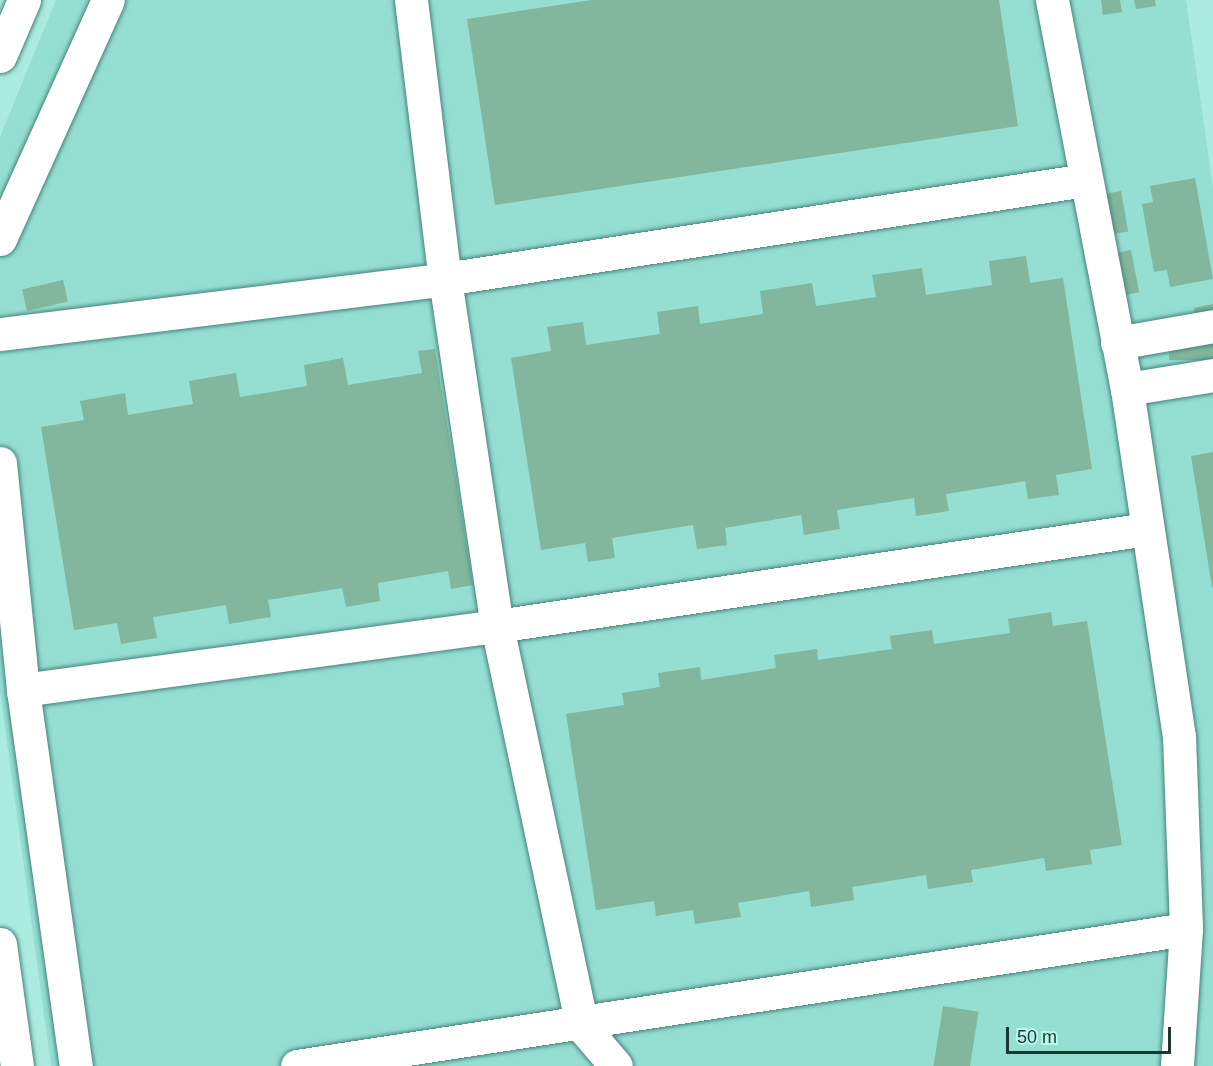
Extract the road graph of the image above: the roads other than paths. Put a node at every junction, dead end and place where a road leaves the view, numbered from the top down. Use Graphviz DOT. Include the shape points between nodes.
graph roads {
  1 [pos="24,0"];
  2 [pos="108,0"];
  3 [pos="411,0"];
  4 [pos="1052,0"];
  5 [pos="0,56"];
  6 [pos="1085,180"];
  7 [pos="0,239"];
  8 [pos="445,279"];
  9 [pos="1213,326"];
  10 [pos="0,334"];
  11 [pos="1117,343"];
  12 [pos="1213,375"];
  13 [pos="1127,389"];
  14 [pos="0,463"];
  15 [pos="1147,529"];
  16 [pos="497,626"];
  17 [pos="23,690"];
  18 [pos="1186,929"];
  19 [pos="0,944"];
  20 [pos="582,1026"];
  21 [pos="445,1055"];
  22 [pos="10,1058"];
  23 [pos="76,1066"];
  24 [pos="297,1066"];
  25 [pos="616,1066"];
  26 [pos="1177,1066"];
  1 -- 5 [label="street"];
  2 -- 7 [label="street"];
  3 -- 8 [label="street"];
  4 -- 6 [label="street"];
  6 -- 8 [label="street"];
  6 -- 11 [label="street"];
  8 -- 10 [label="street"];
  8 -- 16 [label="street"];
  9 -- 11 [label="street"];
  11 -- 13 [label="street"];
  12 -- 13 [label="street"];
  13 -- 15 [label="street"];
  14 -- 17 [label="street"];
  15 -- 16 [label="street"];
  15 -- 18 [label="street" via="1179,736"];
  16 -- 17 [label="street"];
  16 -- 20 [label="street"];
  17 -- 23 [label="street"];
  18 -- 20 [label="street"];
  18 -- 26 [label="street"];
  19 -- 22 [label="street"];
  20 -- 21 [label="street"];
  20 -- 25 [label="street"];
  21 -- 24 [label="street"];
}
